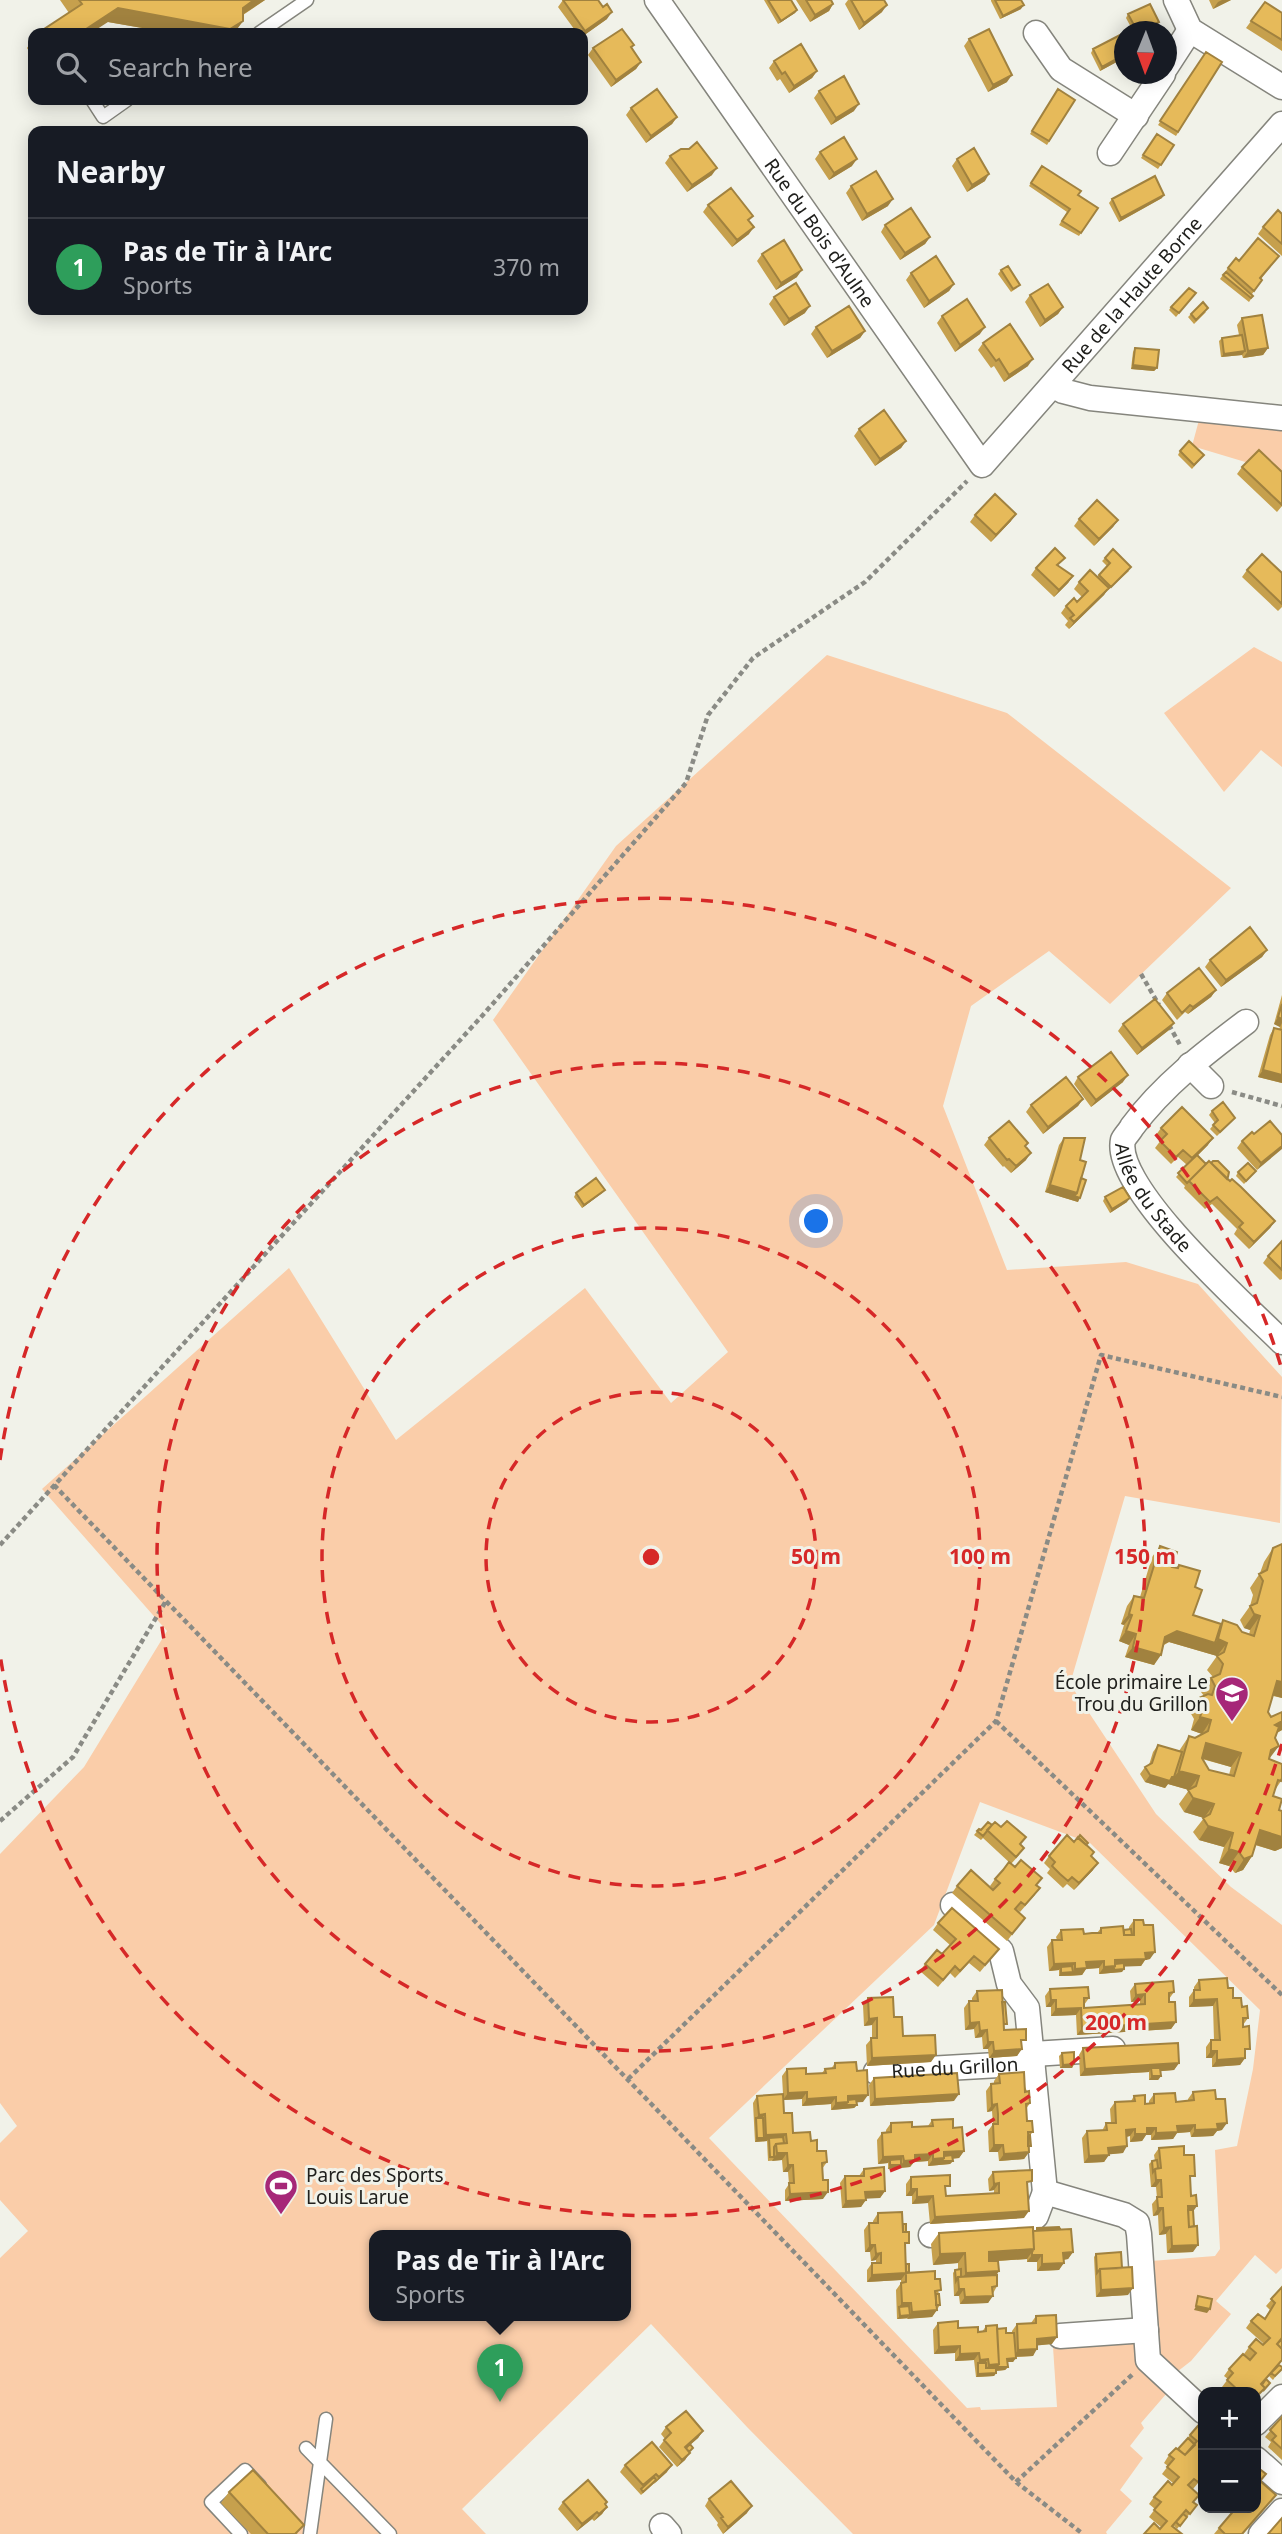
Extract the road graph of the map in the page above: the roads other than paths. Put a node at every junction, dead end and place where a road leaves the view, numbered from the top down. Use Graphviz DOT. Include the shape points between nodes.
graph roads {
  1 [pos="307,0"];
  2 [pos="657,0"];
  3 [pos="1176,0"];
  4 [pos="266,28"];
  5 [pos="1189,30"];
  6 [pos="1036,33"];
  7 [pos="1177,50"];
  8 [pos="1157,84"];
  9 [pos="1282,87"];
  10 [pos="95,105"];
  11 [pos="120,105"];
  12 [pos="1136,116"];
  13 [pos="1282,124"];
  14 [pos="1110,153"];
  15 [pos="1054,386"];
  16 [pos="1282,418"];
  17 [pos="982,465"];
  18 [pos="1246,1022"];
  19 [pos="1191,1065"];
  20 [pos="1211,1086"];
  21 [pos="1282,1342"];
  22 [pos="953,1905"];
  23 [pos="1135,2047"];
  24 [pos="1033,2059"];
  25 [pos="876,2072"];
  26 [pos="1045,2192"];
  27 [pos="931,2235"];
  28 [pos="1146,2330"];
  29 [pos="1060,2336"];
  30 [pos="1282,2397"];
  31 [pos="1198,2406"];
  32 [pos="1261,2418"];
  33 [pos="326,2419"];
  34 [pos="306,2448"];
  35 [pos="320,2463"];
  36 [pos="1261,2463"];
  37 [pos="1282,2482"];
  38 [pos="271,2497"];
  39 [pos="1282,2511"];
  40 [pos="305,2531"];
  41 [pos="241,2534"];
  42 [pos="390,2534"];
  43 [pos="1261,2534"];
  1 -- 4 [label="lane"];
  2 -- 17 [label="street, Rue du Bois d'Aulne"];
  3 -- 5 [label="street"];
  5 -- 7 [label="street"];
  5 -- 9 [label="street"];
  6 -- 12 [label="street" via="1061,69"];
  8 -- 12 [label="street"];
  10 -- 11 [label="lane" via="103,117"];
  12 -- 14 [label="street"];
  13 -- 15 [label="street, Rue de la Haute Borne"];
  15 -- 16 [label="street" via="1090,398"];
  15 -- 17 [label="street, Rue de la Haute Borne"];
  18 -- 19 [label="street, Allée du Stade"];
  19 -- 20 [label="street"];
  19 -- 21 [label="street, Allée du Stade" via="1140,1116 1124,1139 1124,1156 1163,1223"];
  22 -- 24 [label="street, Rue du Grillon" via="1001,1951 1009,1984 1027,2008"];
  23 -- 24 [label="street, Rue du Grillon"];
  24 -- 25 [label="street, Rue du Grillon"];
  24 -- 26 [label="street, Rue du Grillon"];
  26 -- 27 [label="street" via="1037,2216 1022,2229"];
  26 -- 28 [label="street" via="1137,2223"];
  28 -- 29 [label="street"];
  28 -- 31 [label="street" via="1148,2360"];
  30 -- 32 [label="street"];
  33 -- 35 [label="lane"];
  34 -- 35 [label="lane"];
  35 -- 40 [label="lane"];
  35 -- 42 [label="lane"];
  36 -- 37 [label="street"];
  38 -- 41 [label="lane" via="245,2470 211,2502"];
  39 -- 43 [label="street"];
}
